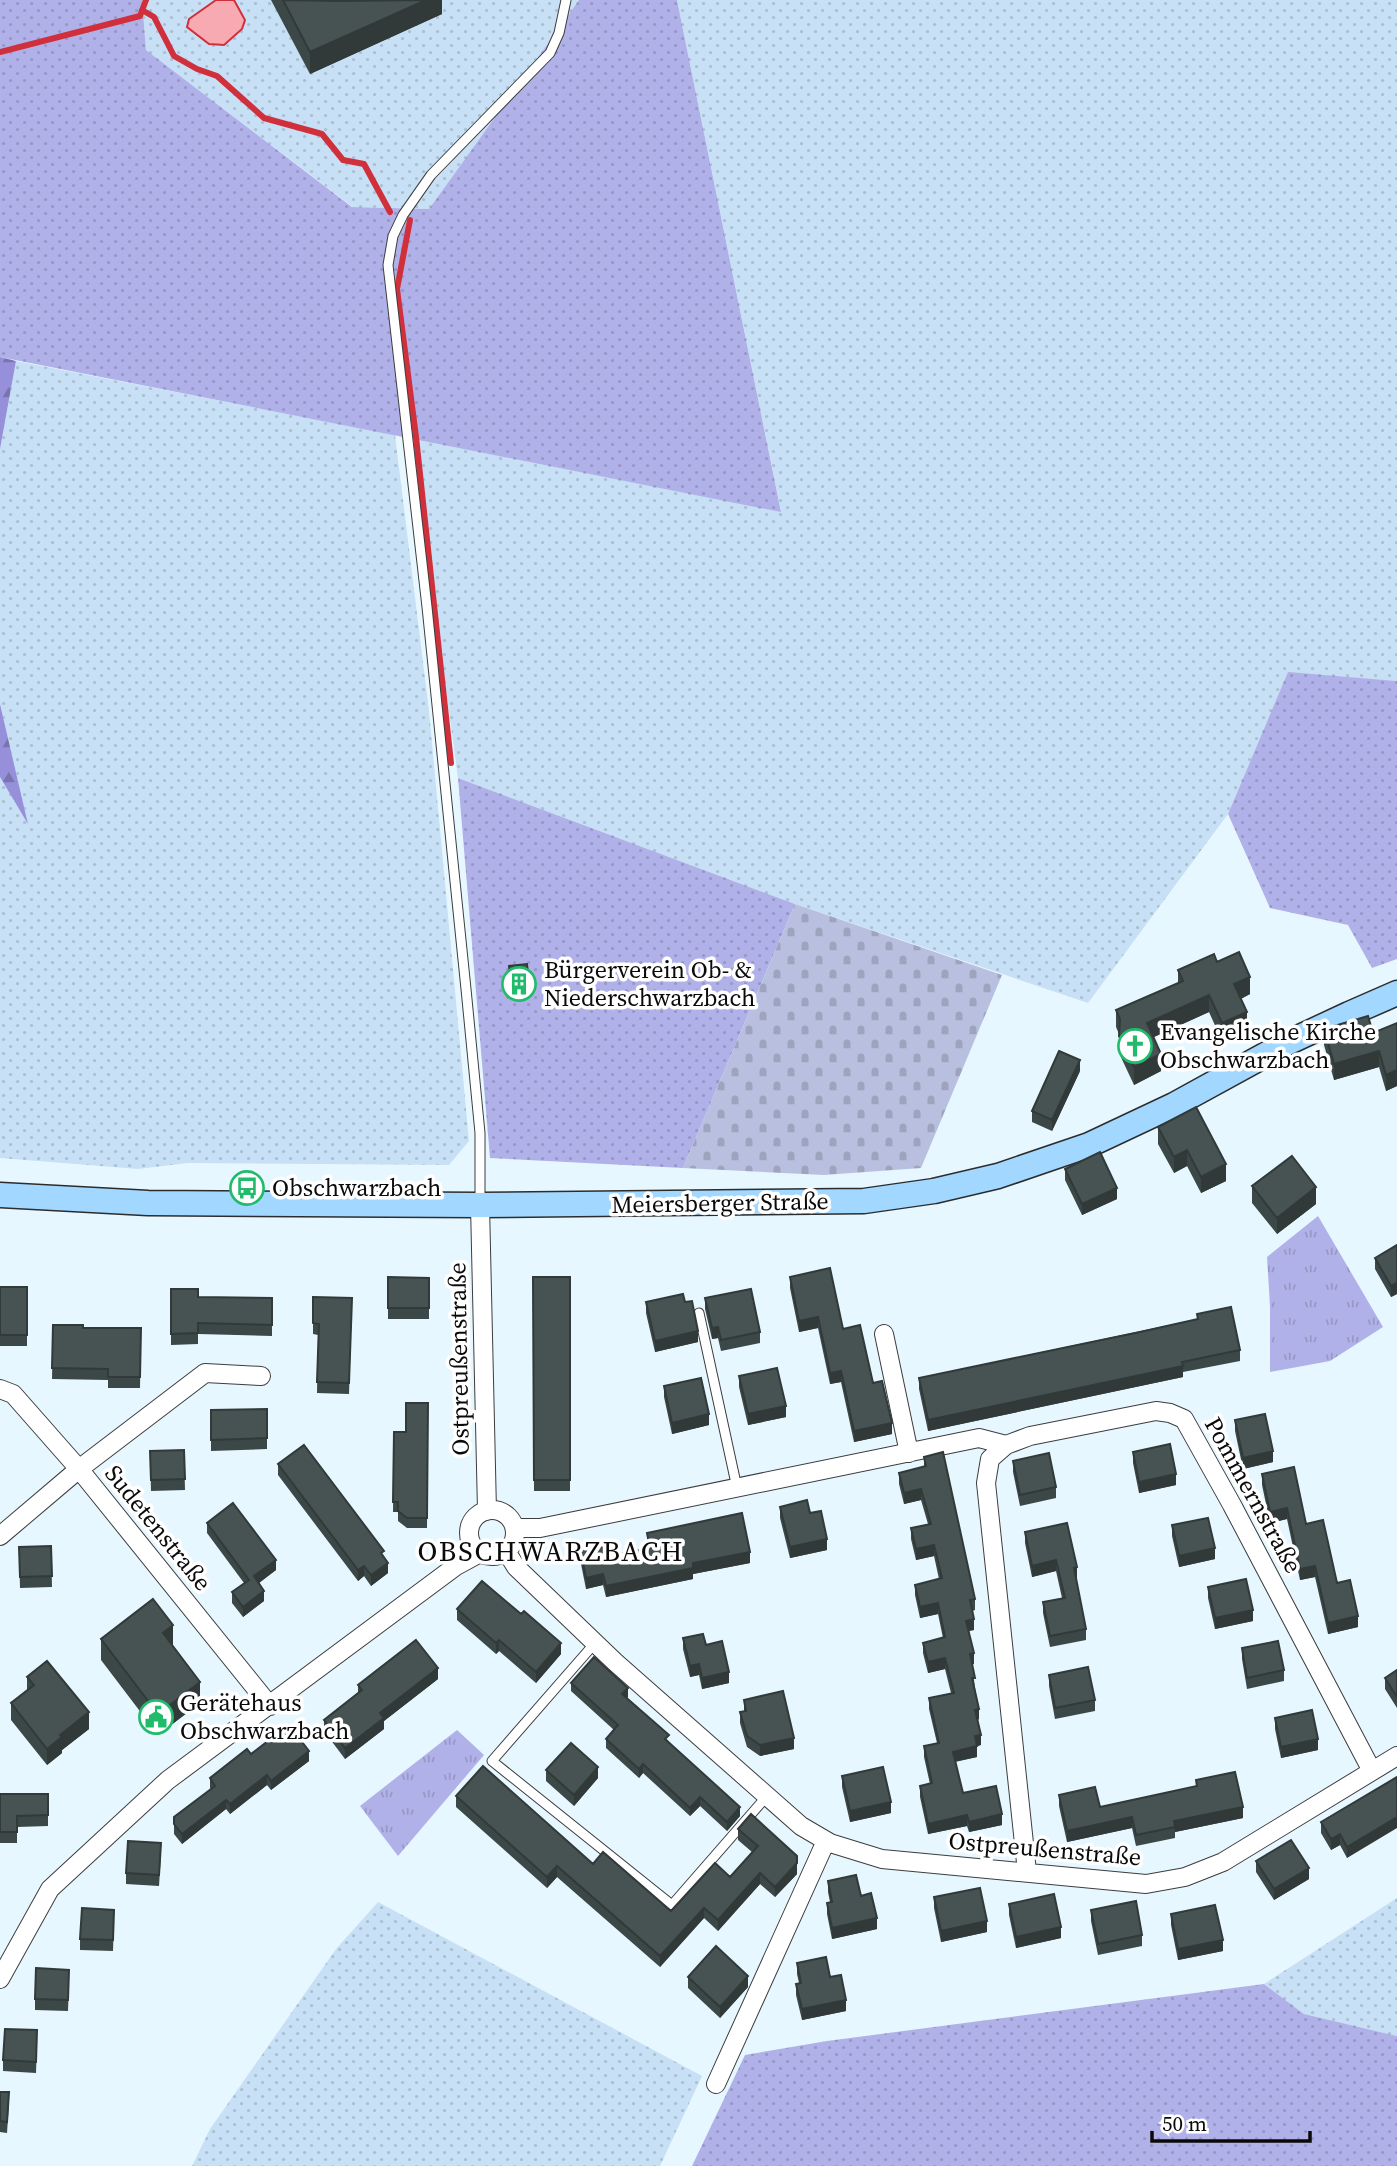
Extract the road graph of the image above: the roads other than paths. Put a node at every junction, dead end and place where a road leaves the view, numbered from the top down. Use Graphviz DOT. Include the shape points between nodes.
graph roads {
  1 [pos="566,0"];
  2 [pos="1397,993"];
  3 [pos="0,1195"];
  4 [pos="480,1205"];
  5 [pos="699,1313"];
  6 [pos="884,1334"];
  7 [pos="261,1376"];
  8 [pos="0,1389"];
  9 [pos="1006,1445"];
  10 [pos="909,1453"];
  11 [pos="79,1469"];
  12 [pos="737,1488"];
  13 [pos="487,1511"];
  14 [pos="515,1528"];
  15 [pos="0,1536"];
  16 [pos="506,1551"];
  17 [pos="480,1553"];
  18 [pos="595,1643"];
  19 [pos="270,1706"];
  20 [pos="1397,1756"];
  21 [pos="1372,1771"];
  22 [pos="767,1796"];
  23 [pos="826,1841"];
  24 [pos="1027,1872"];
  25 [pos="0,1979"];
  26 [pos="716,2084"];
  1 -- 4 [label="lane" via="550,53 431,175 403,215 393,236 388,265 466,989 480,1133"];
  2 -- 4 [label="main road, Meiersberger Straße" via="1287,1043 1111,1135 998,1176 864,1201"];
  3 -- 4 [label="main road, Meiersberger Straße" via="148,1203"];
  4 -- 13 [label="street, Ostpreußenstraße"];
  5 -- 12 [label="lane"];
  6 -- 10 [label="street"];
  7 -- 11 [label="street" via="205,1373"];
  8 -- 11 [label="street, Sudetenstraße" via="13,1394"];
  9 -- 10 [label="street" via="979,1438"];
  9 -- 21 [label="street, Pommernstraße" via="1156,1411 1184,1419"];
  9 -- 24 [label="street" via="990,1459 986,1483"];
  10 -- 12 [label="street"];
  11 -- 15 [label="street"];
  11 -- 19 [label="street, Sudetenstraße"];
  12 -- 14 [label="street" via="540,1528"];
  13 -- 14 [label="street" via="504,1514"];
  13 -- 17 [label="street" via="473,1521 470,1530 470,1539"];
  14 -- 16 [label="street"];
  16 -- 17 [label="street" via="498,1556"];
  16 -- 18 [label="street, Ostpreußenstraße" via="516,1567"];
  17 -- 19 [label="street" via="456,1566"];
  18 -- 22 [label="street, Ostpreußenstraße"];
  18 -- 22 [label="lane" via="492,1761 672,1905"];
  19 -- 25 [label="street" via="168,1780 50,1889"];
  20 -- 21 [label="street, Ostpreußenstraße"];
  21 -- 24 [label="street, Ostpreußenstraße" via="1223,1862 1185,1877 1146,1884"];
  22 -- 23 [label="street, Ostpreußenstraße"];
  23 -- 24 [label="street, Ostpreußenstraße" via="882,1859"];
  23 -- 26 [label="street"];
}
